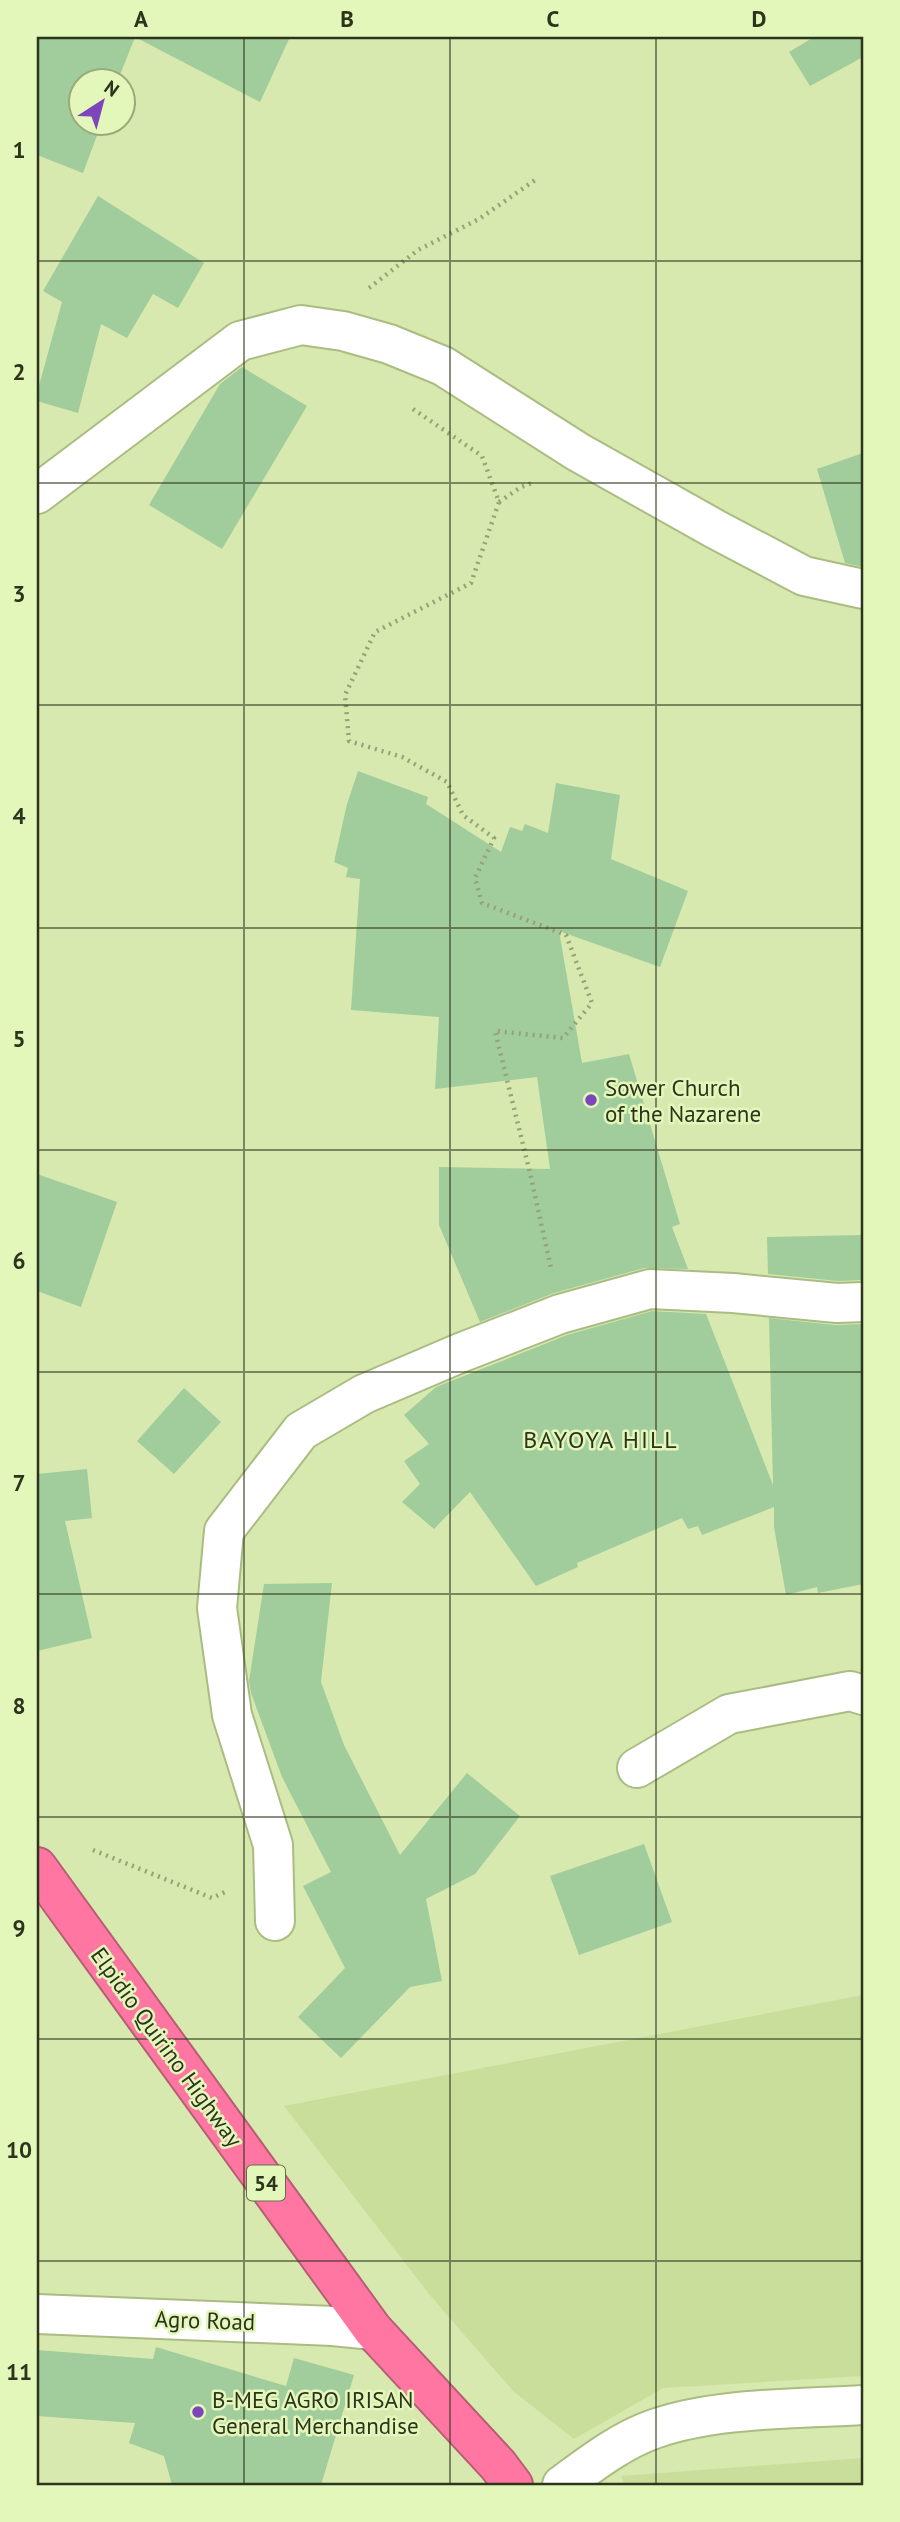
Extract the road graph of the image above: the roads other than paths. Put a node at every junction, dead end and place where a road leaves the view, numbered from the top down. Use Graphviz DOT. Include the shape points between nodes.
graph roads {
  1 [pos="37,494"];
  2 [pos="863,589"];
  3 [pos="863,1302"];
  4 [pos="863,1695"];
  5 [pos="637,1768"];
  6 [pos="37,1867"];
  7 [pos="275,1921"];
  8 [pos="37,2314"];
  9 [pos="373,2330"];
  10 [pos="863,2405"];
  11 [pos="513,2485"];
  12 [pos="562,2485"];
  1 -- 2 [label="street" via="240,341 301,326 343,331 443,366 578,452 804,576"];
  3 -- 7 [label="street" via="650,1289 560,1314 364,1394 301,1431 224,1531 217,1608 232,1715 273,1845"];
  4 -- 5 [label="street" via="850,1691 729,1714"];
  6 -- 9 [label="highway, Elpidio Quirino Highway / 54"];
  8 -- 9 [label="street, Agro Road"];
  9 -- 11 [label="highway, Elpidio Quirino Highway / 54"];
  10 -- 12 [label="street" via="715,2415 654,2429 609,2451"];
}
